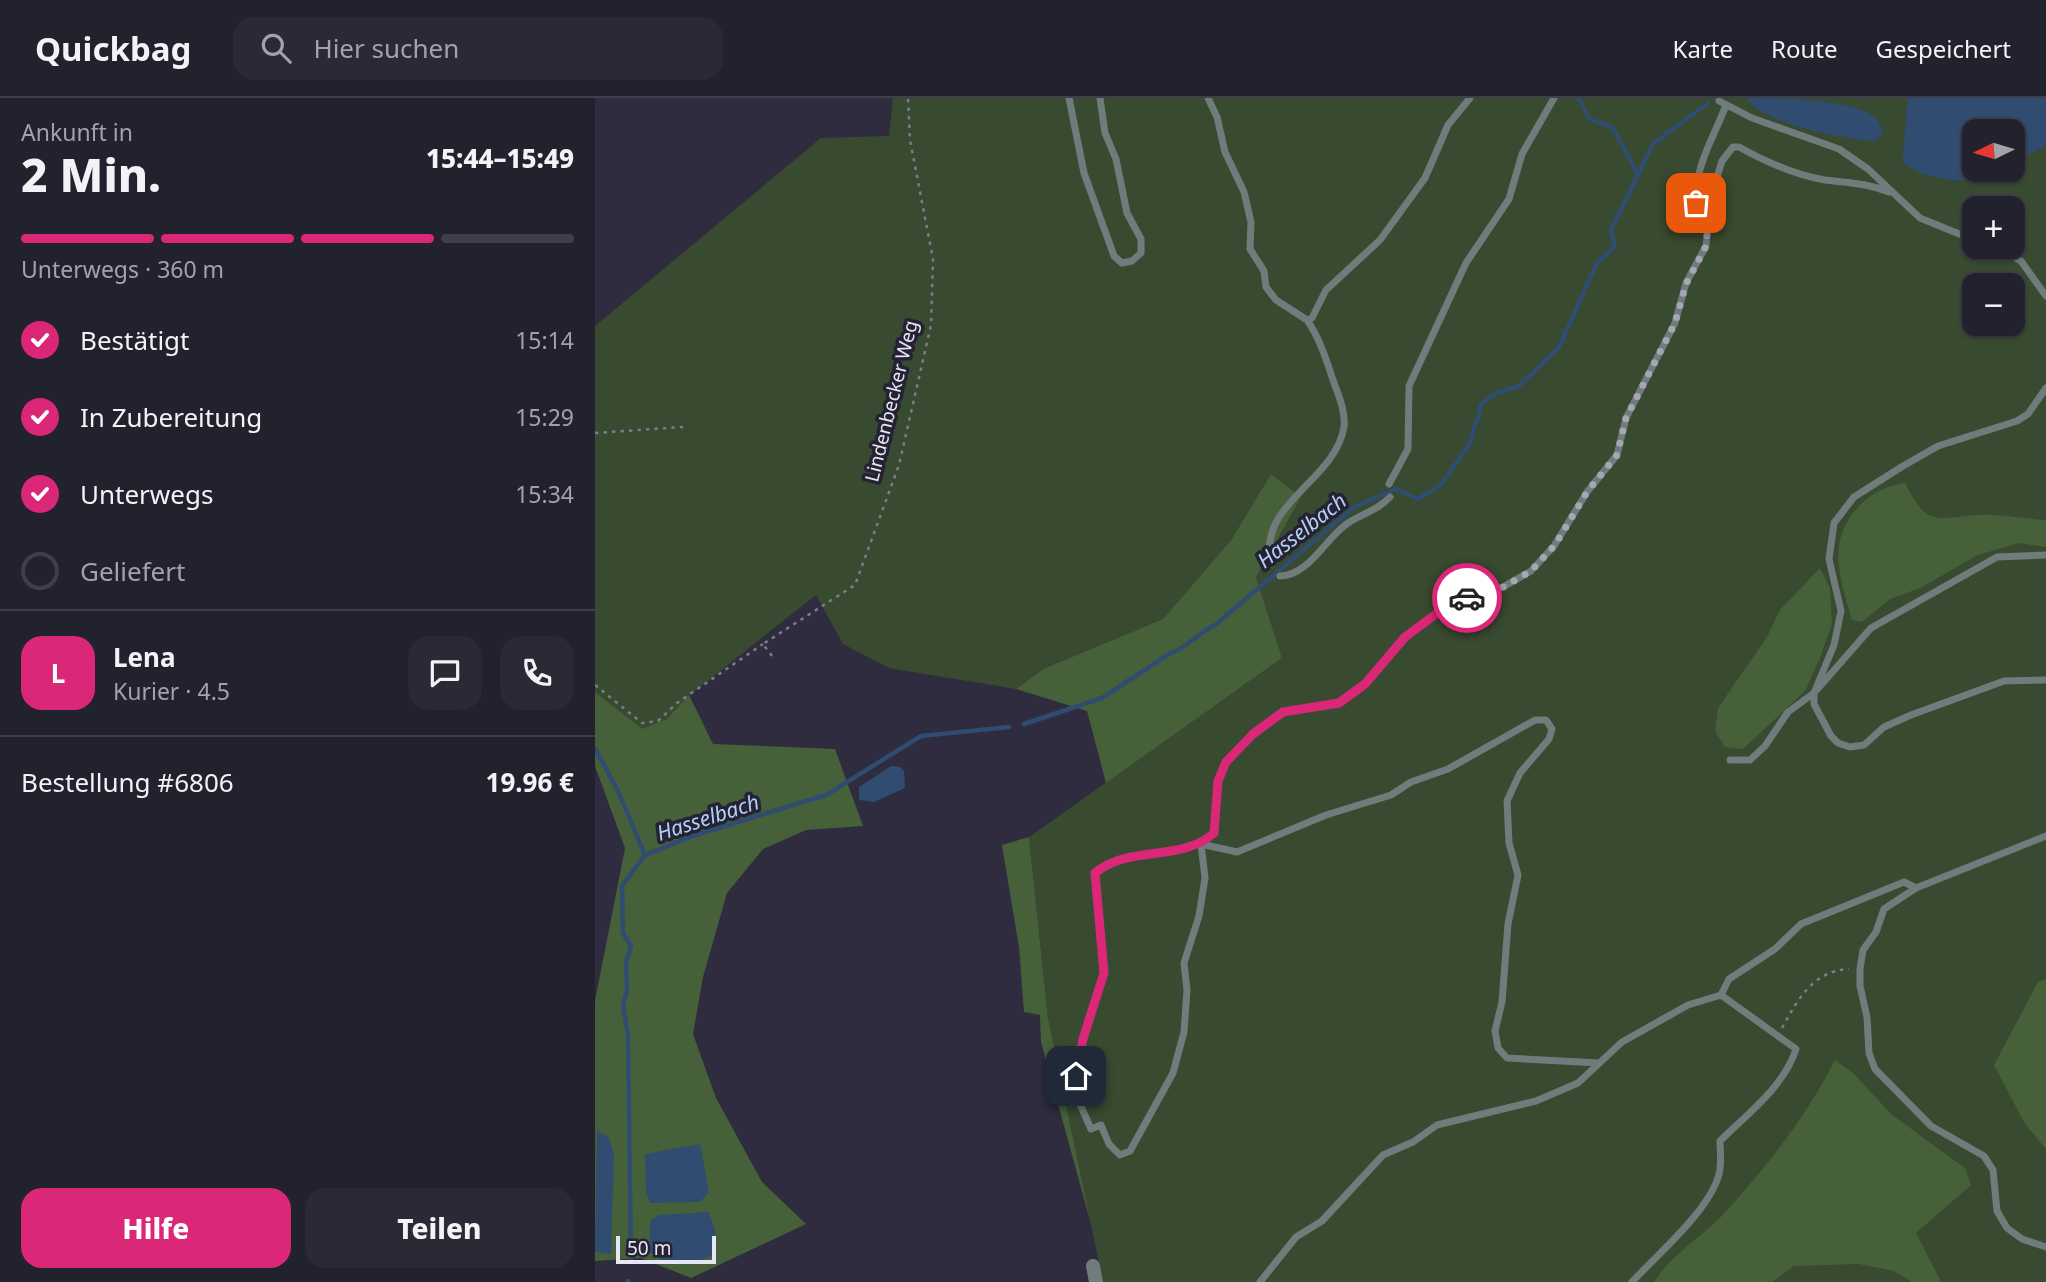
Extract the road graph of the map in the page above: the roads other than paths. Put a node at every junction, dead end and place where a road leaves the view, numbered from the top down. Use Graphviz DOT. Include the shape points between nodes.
graph roads {
  1 [pos="1069,98"];
  2 [pos="1100,98"];
  3 [pos="1207,98"];
  4 [pos="1470,98"];
  5 [pos="1554,98"];
  6 [pos="1889,192"];
  7 [pos="1708,223"];
  8 [pos="1962,235"];
  9 [pos="2017,259"];
  10 [pos="2046,296"];
  11 [pos="1307,320"];
  12 [pos="2046,388"];
  13 [pos="1389,484"];
  14 [pos="1390,497"];
  15 [pos="2046,555"];
  16 [pos="1272,564"];
  17 [pos="1280,576"];
  18 [pos="2046,680"];
  19 [pos="1814,693"];
  20 [pos="1730,760"];
  21 [pos="2046,836"];
  22 [pos="1201,844"];
  23 [pos="1916,888"];
  24 [pos="1721,995"];
  25 [pos="1599,1063"];
  26 [pos="2046,1247"];
  27 [pos="1093,1266"];
  28 [pos="1096,1282"];
  29 [pos="1260,1282"];
  30 [pos="1632,1282"];
  1 -- 2 [label="lane" via="1084,173 1114,256 1122,263 1141,253 1141,239 1128,213"];
  3 -- 11 [label="lane" via="1244,192 1251,222 1250,249 1264,271 1266,287 1276,300"];
  4 -- 11 [label="lane" via="1448,125 1425,178 1380,240 1326,290"];
  5 -- 13 [label="lane" via="1522,154 1509,199 1466,263 1409,386 1408,449"];
  6 -- 7 [label="lane" via="1791,172 1736,146 1718,171"];
  6 -- 7 [label="lane" via="1868,169 1839,149 1723,103 1695,186 1696,203"];
  6 -- 8 [label="lane" via="1920,218"];
  7 -- 22 [label="lane" via="1706,246 1686,284 1675,323 1626,418 1617,455 1587,492 1555,545 1531,571 1436,614 1405,637 1365,684 1339,703 1283,712 1253,734 1226,762 1218,781 1214,833"];
  9 -- 10 [label="lane" via="2031,271"];
  11 -- 16 [label="lane" via="1326,357 1344,424 1330,459 1270,528 1267,546"];
  12 -- 19 [label="lane" via="2028,414 1938,446 1854,497 1834,523 1829,559 1841,611 1834,645"];
  14 -- 17 [label="lane" via="1346,524 1298,572"];
  15 -- 19 [label="lane" via="1997,557 1871,628"];
  18 -- 19 [label="lane" via="2004,681 1911,715 1884,727 1864,745 1850,747 1831,736 1817,715"];
  19 -- 20 [label="lane" via="1789,712 1766,746 1750,760"];
  21 -- 23 [label="lane"];
  22 -- 22 [label="lane" via="1124,857 1095,873 1104,973 1076,1076 1079,1102 1091,1129 1101,1125 1108,1144 1120,1156 1130,1151 1173,1073 1184,1032 1184,963 1205,878"];
  22 -- 25 [label="lane" via="1237,852 1326,815 1391,795 1535,720 1546,720 1552,729 1549,739 1520,773 1507,801 1509,843 1518,875 1495,1031 1507,1058"];
  23 -- 24 [label="lane" via="1904,882 1801,924 1775,949 1729,979"];
  23 -- 26 [label="lane" via="1884,909 1863,950 1860,986 1869,1053 1875,1069 1931,1126 1984,1156 1993,1170 1997,1211 2007,1228"];
  24 -- 25 [label="lane" via="1688,1005 1622,1042"];
  24 -- 30 [label="lane" via="1796,1049 1791,1066 1720,1141 1719,1174 1711,1191"];
  25 -- 29 [label="lane" via="1578,1083 1536,1101 1437,1125 1383,1155 1322,1222 1296,1237"];
  27 -- 28 [label="street"];
}
